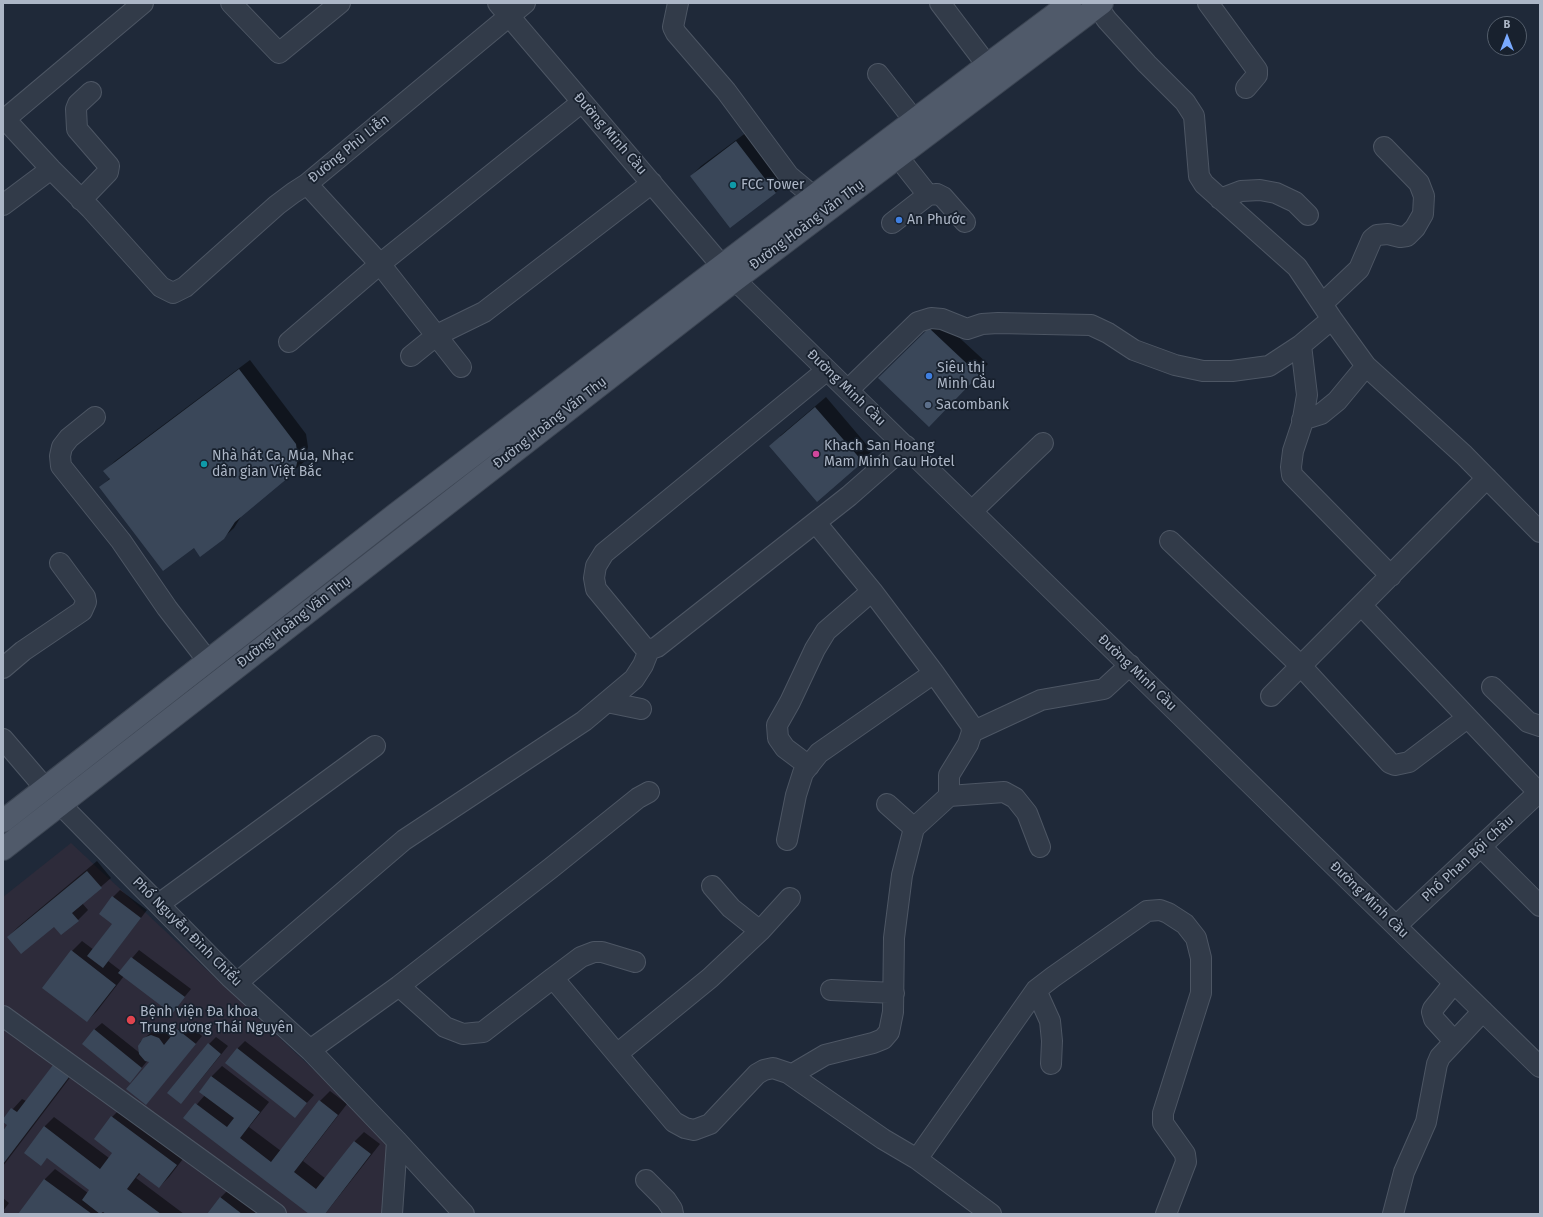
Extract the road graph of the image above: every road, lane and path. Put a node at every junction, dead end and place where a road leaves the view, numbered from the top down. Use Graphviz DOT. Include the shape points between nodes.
graph roads {
  1 [pos="143,3"];
  2 [pos="231,3"];
  3 [pos="340,3"];
  4 [pos="525,3"];
  5 [pos="678,3"];
  6 [pos="940,3"];
  7 [pos="1070,3"];
  8 [pos="1208,3"];
  9 [pos="1100,5"];
  10 [pos="504,10"];
  11 [pos="998,65"];
  12 [pos="878,74"];
  13 [pos="1246,88"];
  14 [pos="91,92"];
  15 [pos="582,102"];
  16 [pos="4,118"];
  17 [pos="914,120"];
  18 [pos="1384,147"];
  19 [pos="898,157"];
  20 [pos="51,169"];
  21 [pos="652,183"];
  22 [pos="307,184"];
  23 [pos="928,194"];
  24 [pos="813,196"];
  25 [pos="1220,199"];
  26 [pos="81,200"];
  27 [pos="3,205"];
  28 [pos="1308,215"];
  29 [pos="965,222"];
  30 [pos="892,223"];
  31 [pos="380,264"];
  32 [pos="728,273"];
  33 [pos="1327,312"];
  34 [pos="437,335"];
  35 [pos="289,342"];
  36 [pos="1301,344"];
  37 [pos="411,356"];
  38 [pos="1366,366"];
  39 [pos="461,367"];
  40 [pos="827,370"];
  41 [pos="848,390"];
  42 [pos="95,418"];
  43 [pos="1302,420"];
  44 [pos="1043,442"];
  45 [pos="906,446"];
  46 [pos="1487,478"];
  47 [pos="972,511"];
  48 [pos="396,514"];
  49 [pos="816,522"];
  50 [pos="1540,532"];
  51 [pos="409,533"];
  52 [pos="1170,541"];
  53 [pos="60,563"];
  54 [pos="1391,576"];
  55 [pos="872,591"];
  56 [pos="1362,606"];
  57 [pos="649,650"];
  58 [pos="208,661"];
  59 [pos="1130,666"];
  60 [pos="1301,666"];
  61 [pos="3,668"];
  62 [pos="934,673"];
  63 [pos="1492,687"];
  64 [pos="1271,696"];
  65 [pos="607,702"];
  66 [pos="640,709"];
  67 [pos="1467,718"];
  68 [pos="1540,726"];
  69 [pos="972,732"];
  70 [pos="3,738"];
  71 [pos="375,746"];
  72 [pos="809,766"];
  73 [pos="45,788"];
  74 [pos="649,792"];
  75 [pos="1539,792"];
  76 [pos="949,796"];
  77 [pos="60,804"];
  78 [pos="887,804"];
  79 [pos="3,821"];
  80 [pos="914,828"];
  81 [pos="787,840"];
  82 [pos="1040,847"];
  83 [pos="1481,847"];
  84 [pos="3,849"];
  85 [pos="712,886"];
  86 [pos="790,898"];
  87 [pos="159,904"];
  88 [pos="1540,906"];
  89 [pos="1396,926"];
  90 [pos="760,931"];
  91 [pos="635,962"];
  92 [pos="553,978"];
  93 [pos="237,983"];
  94 [pos="1454,983"];
  95 [pos="399,986"];
  96 [pos="831,990"];
  97 [pos="1036,990"];
  98 [pos="894,993"];
  99 [pos="1483,1011"];
  100 [pos="3,1016"];
  101 [pos="1454,1041"];
  102 [pos="310,1050"];
  103 [pos="617,1054"];
  104 [pos="1051,1064"];
  105 [pos="1540,1067"];
  106 [pos="792,1075"];
  107 [pos="397,1140"];
  108 [pos="917,1158"];
  109 [pos="646,1180"];
  110 [pos="276,1214"];
  111 [pos="392,1214"];
  112 [pos="464,1214"];
  113 [pos="673,1214"];
  114 [pos="991,1214"];
  115 [pos="1166,1214"];
  116 [pos="1392,1214"];
  1 -- 16 [label="street"];
  2 -- 3 [label="street" via="279,53"];
  4 -- 10 [label="street, Đường Phù Liễn"];
  5 -- 24 [label="street" via="673,27 676,33 726,92 789,176"];
  6 -- 11 [label="street"];
  7 -- 11 [label="main road, Đường Hoàng Văn Thụ"];
  8 -- 13 [label="street" via="1257,70 1257,75"];
  9 -- 11 [label="main road, Đường Hoàng Văn Thụ"];
  9 -- 25 [label="street" via="1107,20 1191,111 1194,116 1199,176"];
  10 -- 15 [label="street, Đường Minh Cầu"];
  10 -- 22 [label="street, Đường Phù Liễn"];
  11 -- 17 [label="main road, Đường Hoàng Văn Thụ"];
  11 -- 19 [label="main road, Đường Hoàng Văn Thụ"];
  12 -- 17 [label="street"];
  14 -- 26 [label="street" via="76,109 77,129 109,166 108,172"];
  15 -- 21 [label="street, Đường Minh Cầu"];
  15 -- 31 [label="street"];
  16 -- 20 [label="street"];
  17 -- 24 [label="main road, Đường Hoàng Văn Thụ"];
  18 -- 33 [label="street" via="1419,183 1424,196 1422,214 1415,228 1407,236 1388,234 1377,235 1372,239 1359,269"];
  19 -- 23 [label="street"];
  19 -- 32 [label="main road, Đường Hoàng Văn Thụ"];
  20 -- 26 [label="street"];
  20 -- 27 [label="street"];
  21 -- 32 [label="street, Đường Minh Cầu"];
  21 -- 34 [label="street" via="484,312"];
  22 -- 26 [label="street, Đường Phù Liễn" via="277,206 185,287 173,293 162,287"];
  22 -- 31 [label="street"];
  23 -- 29 [label="street" via="943,197"];
  23 -- 30 [label="street"];
  24 -- 32 [label="main road, Đường Hoàng Văn Thụ"];
  25 -- 28 [label="street" via="1241,191 1260,190 1276,193 1295,202"];
  25 -- 33 [label="street" via="1296,267"];
  31 -- 34 [label="street"];
  31 -- 35 [label="street"];
  32 -- 40 [label="street, Đường Minh Cầu"];
  32 -- 48 [label="main road, Đường Hoàng Văn Thụ"];
  32 -- 51 [label="main road, Đường Hoàng Văn Thụ"];
  33 -- 36 [label="street"];
  33 -- 38 [label="street"];
  34 -- 37 [label="street"];
  34 -- 39 [label="street"];
  36 -- 41 [label="street" via="1269,366 1232,371 1203,371 1175,365 1134,350 1091,325 998,323 982,324 966,330 942,318 931,318 918,322"];
  36 -- 43 [label="street" via="1307,395"];
  38 -- 43 [label="street" via="1337,401 1321,414"];
  38 -- 46 [label="street"];
  40 -- 41 [label="street, Đường Minh Cầu"];
  40 -- 57 [label="street" via="604,553 596,566 596,589"];
  41 -- 45 [label="street, Đường Minh Cầu"];
  42 -- 58 [label="street" via="69,438 62,447 62,466"];
  43 -- 54 [label="street" via="1293,451 1292,475"];
  44 -- 47 [label="street"];
  45 -- 47 [label="street, Đường Minh Cầu"];
  45 -- 49 [label="street"];
  46 -- 50 [label="street"];
  46 -- 54 [label="street"];
  47 -- 59 [label="street, Đường Minh Cầu"];
  48 -- 51 [label="main road"];
  48 -- 58 [label="main road, Đường Hoàng Văn Thụ"];
  49 -- 55 [label="street"];
  49 -- 57 [label="street" via="657,648"];
  51 -- 77 [label="main road, Đường Hoàng Văn Thụ"];
  52 -- 60 [label="street"];
  53 -- 61 [label="street" via="85,597 86,602 82,611 23,651"];
  54 -- 56 [label="street"];
  55 -- 62 [label="street"];
  55 -- 72 [label="street" via="826,631 777,725 778,738 786,748"];
  56 -- 60 [label="street"];
  56 -- 67 [label="street"];
  57 -- 65 [label="street" via="634,679"];
  58 -- 73 [label="main road, Đường Hoàng Văn Thụ"];
  59 -- 69 [label="street" via="1104,689 1041,700"];
  59 -- 89 [label="street, Đường Minh Cầu"];
  60 -- 64 [label="street"];
  60 -- 67 [label="street" via="1390,763 1395,765 1409,762"];
  62 -- 69 [label="street" via="971,724"];
  62 -- 72 [label="street" via="819,753"];
  63 -- 68 [label="street" via="1528,722"];
  65 -- 66 [label="street"];
  65 -- 93 [label="street" via="584,721 404,840"];
  67 -- 75 [label="street"];
  69 -- 76 [label="street" via="968,744 949,775"];
  70 -- 73 [label="street"];
  71 -- 87 [label="street"];
  72 -- 81 [label="street" via="803,773 796,795"];
  73 -- 77 [label="main road"];
  73 -- 79 [label="main road, Đường Hoàng Văn Thụ"];
  74 -- 95 [label="street" via="638,798"];
  75 -- 83 [label="street, Phố Phan Bội Châu"];
  76 -- 80 [label="street"];
  76 -- 82 [label="street" via="1004,792 1015,798 1027,813"];
  77 -- 84 [label="main road, Đường Hoàng Văn Thụ"];
  77 -- 87 [label="street, Phố Nguyễn Đình Chiểu"];
  78 -- 80 [label="street"];
  80 -- 98 [label="street" via="902,874 894,938"];
  83 -- 88 [label="street"];
  83 -- 89 [label="street, Phố Phan Bội Châu"];
  85 -- 90 [label="street" via="731,908"];
  86 -- 90 [label="street"];
  87 -- 93 [label="street, Phố Nguyễn Đình Chiểu"];
  89 -- 94 [label="street, Đường Minh Cầu"];
  90 -- 103 [label="street" via="710,978"];
  91 -- 92 [label="street" via="594,952 581,957"];
  92 -- 95 [label="street" via="482,1032 463,1034 445,1028"];
  92 -- 103 [label="street"];
  93 -- 102 [label="street, Phố Nguyễn Đình Chiểu"];
  94 -- 99 [label="street, Đường Minh Cầu"];
  94 -- 101 [label="street" via="1432,1012 1434,1020"];
  95 -- 102 [label="street"];
  96 -- 98 [label="street"];
  97 -- 104 [label="street" via="1050,1021"];
  97 -- 108 [label="street"];
  97 -- 115 [label="street" via="1147,911 1160,910 1168,913 1185,924 1196,938 1201,958 1201,993 1163,1113 1163,1122 1185,1154 1186,1162"];
  98 -- 106 [label="street" via="889,1032 882,1039 825,1055"];
  99 -- 101 [label="street"];
  99 -- 105 [label="street, Đường Minh Cầu"];
  100 -- 110 [label="street"];
  101 -- 116 [label="street" via="1437,1064 1426,1122 1404,1172"];
  102 -- 107 [label="street, Phố Nguyễn Đình Chiểu"];
  103 -- 106 [label="street" via="674,1122 694,1130 710,1124 757,1074 764,1070 773,1068"];
  106 -- 108 [label="street" via="883,1139"];
  107 -- 111 [label="street"];
  107 -- 112 [label="street, Phố Nguyễn Đình Chiểu"];
  108 -- 114 [label="street"];
  109 -- 113 [label="street" via="666,1200"];
}
